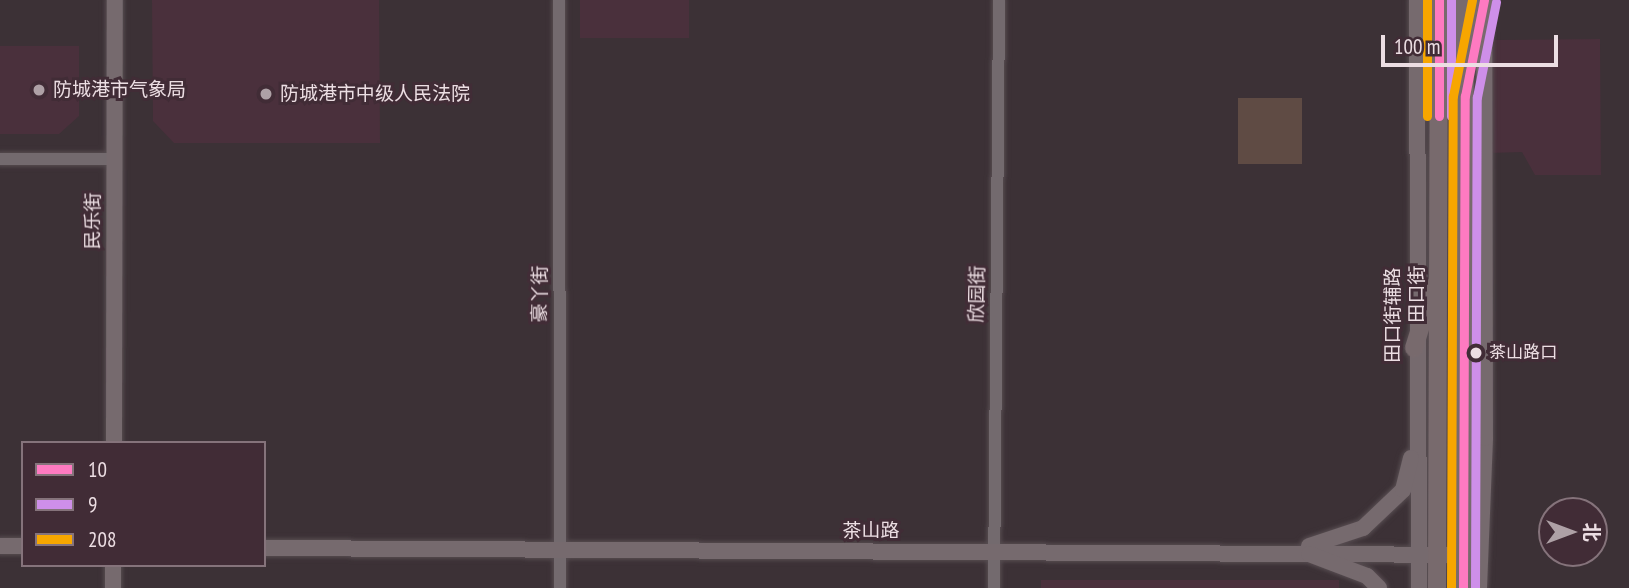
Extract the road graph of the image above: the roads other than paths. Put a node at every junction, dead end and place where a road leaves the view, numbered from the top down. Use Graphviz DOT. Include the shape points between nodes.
graph roads {
  1 [pos="115,0"];
  2 [pos="559,0"];
  3 [pos="999,0"];
  4 [pos="1416,0"];
  5 [pos="1439,0"];
  6 [pos="1465,0"];
  7 [pos="1485,0"];
  8 [pos="1465,96"];
  9 [pos="0,159"];
  10 [pos="114,159"];
  11 [pos="1438,270"];
  12 [pos="1414,348"];
  13 [pos="114,441"];
  14 [pos="1414,443"];
  15 [pos="0,546"];
  16 [pos="21,546"];
  17 [pos="266,548"];
  18 [pos="1296,549"];
  19 [pos="560,551"];
  20 [pos="994,552"];
  21 [pos="1429,554"];
  22 [pos="1471,555"];
  23 [pos="113,567"];
  24 [pos="113,588"];
  25 [pos="560,588"];
  26 [pos="994,588"];
  27 [pos="1379,588"];
  28 [pos="1419,588"];
  29 [pos="1437,588"];
  30 [pos="1464,588"];
  31 [pos="1479,588"];
  1 -- 10 [label="street, 民乐街"];
  2 -- 19 [label="street, 豪丫街"];
  3 -- 20 [label="street, 欣园街"];
  4 -- 12 [label="street, 田口街辅路"];
  5 -- 11 [label="main road, 田口街"];
  6 -- 8 [label="main road"];
  7 -- 8 [label="main road"];
  7 -- 22 [label="street" via="1485,438"];
  8 -- 22 [label="main road"];
  9 -- 10 [label="street"];
  10 -- 13 [label="street, 民乐街"];
  11 -- 12 [label="main road"];
  11 -- 21 [label="main road, 田口街"];
  12 -- 14 [label="street, 田口街辅路"];
  14 -- 18 [label="street" via="1403,490 1363,528"];
  14 -- 21 [label="street, 田口街辅路"];
  15 -- 16 [label="street"];
  17 -- 19 [label="street, 茶山路"];
  18 -- 20 [label="street, 茶山路"];
  18 -- 21 [label="street, 茶山路"];
  18 -- 27 [label="street" via="1367,576"];
  19 -- 20 [label="street, 茶山路"];
  19 -- 25 [label="street, 豪丫街"];
  20 -- 26 [label="street, 欣园街"];
  21 -- 22 [label="street, 茶山路"];
  21 -- 28 [label="street, 田口街辅路"];
  21 -- 29 [label="main road, 田口街"];
  22 -- 30 [label="main road"];
  22 -- 31 [label="street"];
  23 -- 24 [label="street"];
}
